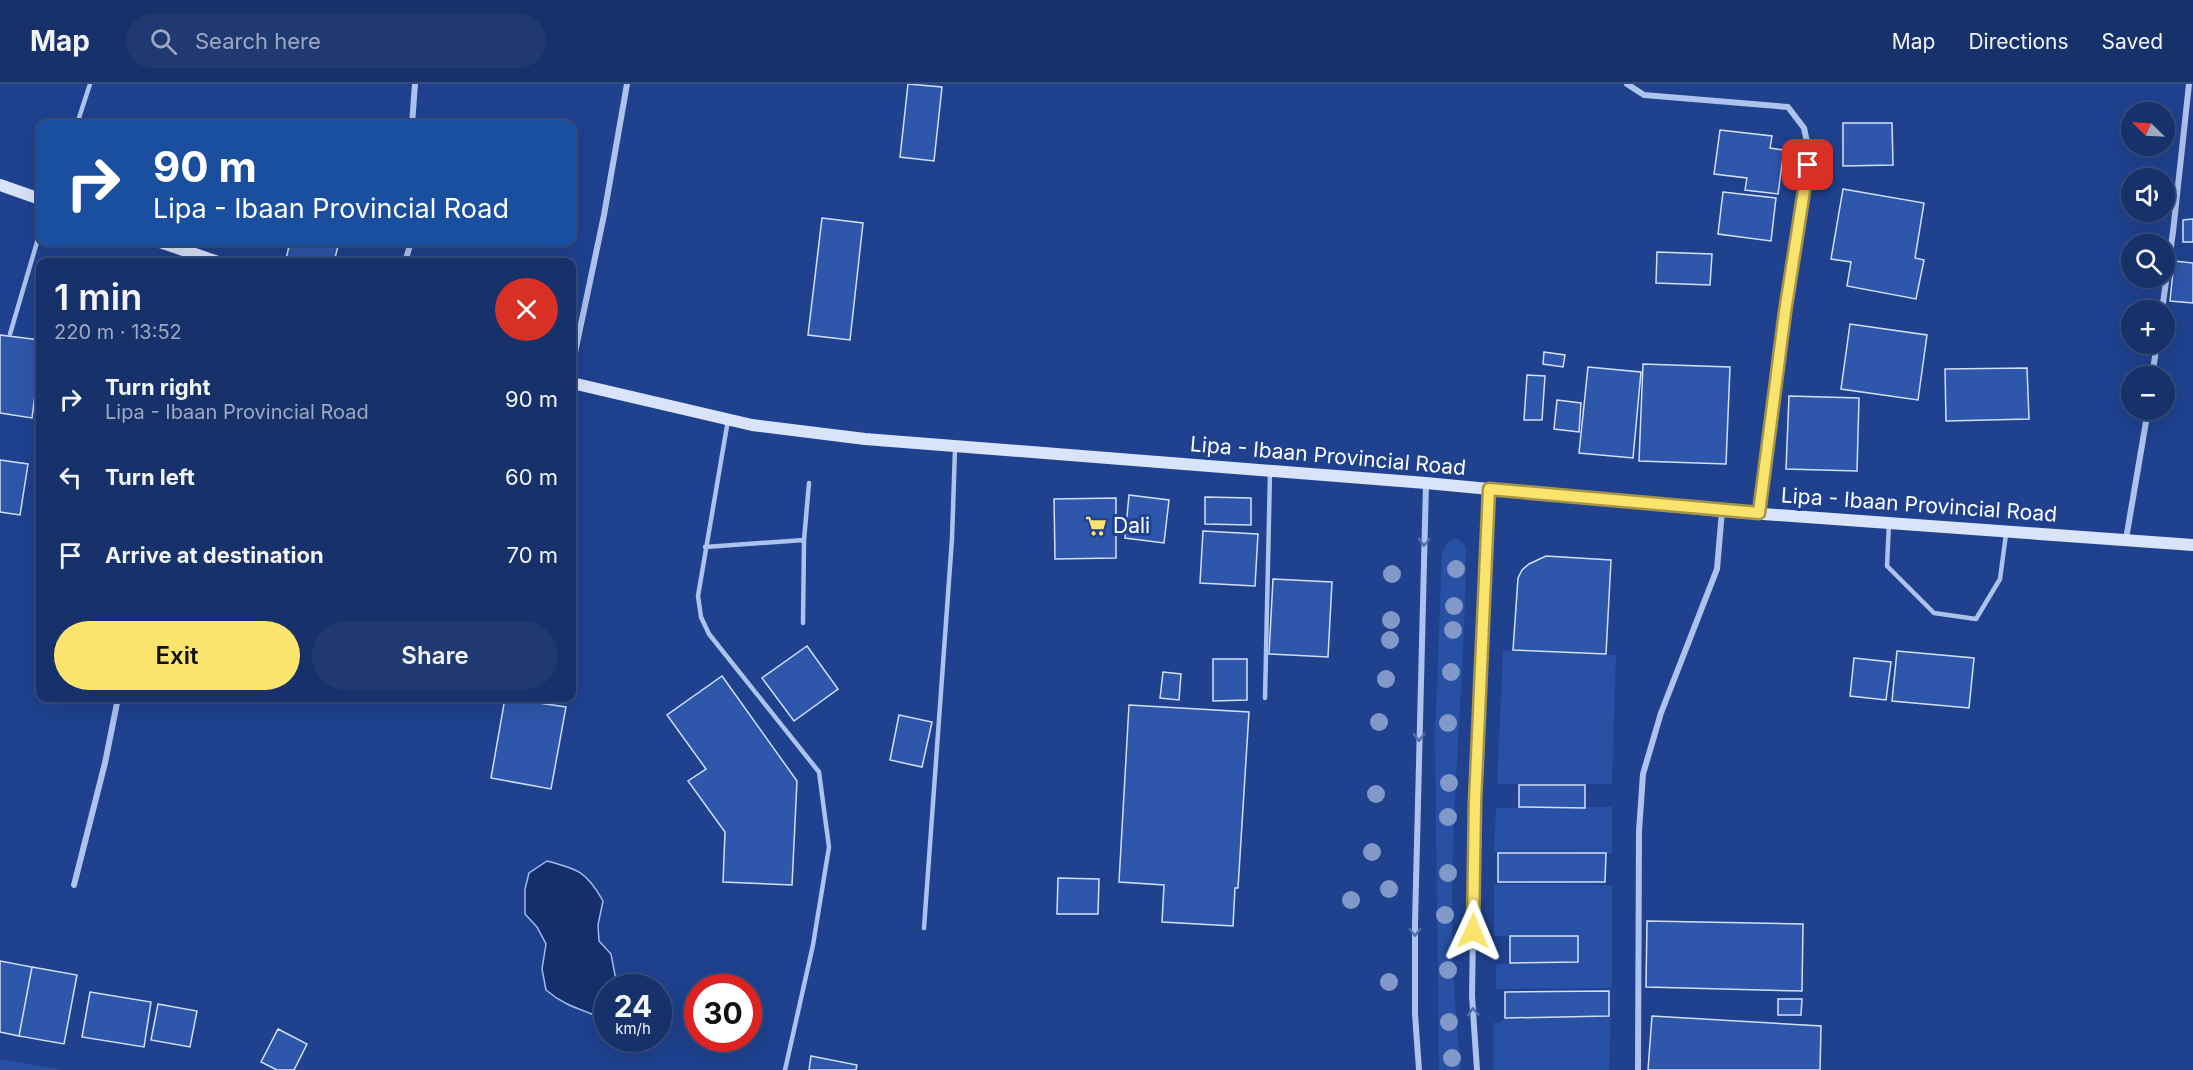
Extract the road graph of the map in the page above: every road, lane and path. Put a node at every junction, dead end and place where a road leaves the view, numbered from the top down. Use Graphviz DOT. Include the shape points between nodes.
graph roads {
  1 [pos="90,84"];
  2 [pos="415,84"];
  3 [pos="627,84"];
  4 [pos="1627,84"];
  5 [pos="2189,84"];
  6 [pos="78,120"];
  7 [pos="412,120"];
  8 [pos="0,185"];
  9 [pos="36,198"];
  10 [pos="36,246"];
  11 [pos="172,246"];
  12 [pos="206,258"];
  13 [pos="2163,300"];
  14 [pos="10,334"];
  15 [pos="576,348"];
  16 [pos="576,384"];
  17 [pos="728,420"];
  18 [pos="2146,420"];
  19 [pos="955,446"];
  20 [pos="1270,471"];
  21 [pos="809,483"];
  22 [pos="1426,483"];
  23 [pos="1489,489"];
  24 [pos="1722,511"];
  25 [pos="1759,513"];
  26 [pos="1889,524"];
  27 [pos="2006,531"];
  28 [pos="2126,539"];
  29 [pos="804,540"];
  30 [pos="2193,544"];
  31 [pos="705,547"];
  32 [pos="803,623"];
  33 [pos="1265,698"];
  34 [pos="117,702"];
  35 [pos="74,885"];
  36 [pos="924,928"];
  37 [pos="785,1070"];
  38 [pos="1419,1070"];
  39 [pos="1477,1070"];
  40 [pos="1638,1070"];
  1 -- 6 [label="lane"];
  2 -- 7 [label="street"];
  3 -- 15 [label="street"];
  4 -- 25 [label="street" via="1644,95 1788,107 1804,128 1810,156"];
  5 -- 13 [label="street"];
  8 -- 9 [label="main road"];
  10 -- 14 [label="lane"];
  11 -- 12 [label="main road"];
  16 -- 17 [label="main road, Lipa - Ibaan Provincial Road"];
  17 -- 19 [label="main road, Lipa - Ibaan Provincial Road" via="865,440"];
  17 -- 31 [label="lane"];
  18 -- 28 [label="street"];
  19 -- 20 [label="main road, Lipa - Ibaan Provincial Road"];
  19 -- 36 [label="lane"];
  20 -- 22 [label="main road, Lipa - Ibaan Provincial Road"];
  20 -- 33 [label="lane"];
  21 -- 29 [label="lane"];
  22 -- 23 [label="main road, Lipa - Ibaan Provincial Road"];
  22 -- 38 [label="street, one-way" via="1414,923"];
  23 -- 24 [label="main road, Lipa - Ibaan Provincial Road"];
  39 -- 23 [label="street, one-way" via="1472,996 1475,802"];
  24 -- 25 [label="main road, Lipa - Ibaan Provincial Road"];
  24 -- 40 [label="street" via="1717,569 1661,712 1643,774 1639,831"];
  25 -- 26 [label="main road, Lipa - Ibaan Provincial Road"];
  26 -- 27 [label="main road, Lipa - Ibaan Provincial Road"];
  26 -- 27 [label="lane" via="1887,566 1934,613 1976,619 2000,579"];
  27 -- 28 [label="main road, Lipa - Ibaan Provincial Road"];
  28 -- 30 [label="main road, Lipa - Ibaan Provincial Road"];
  29 -- 31 [label="lane"];
  29 -- 32 [label="lane"];
  31 -- 37 [label="lane" via="698,596 709,634 819,772 829,847 813,945"];
  34 -- 35 [label="street"];
}
